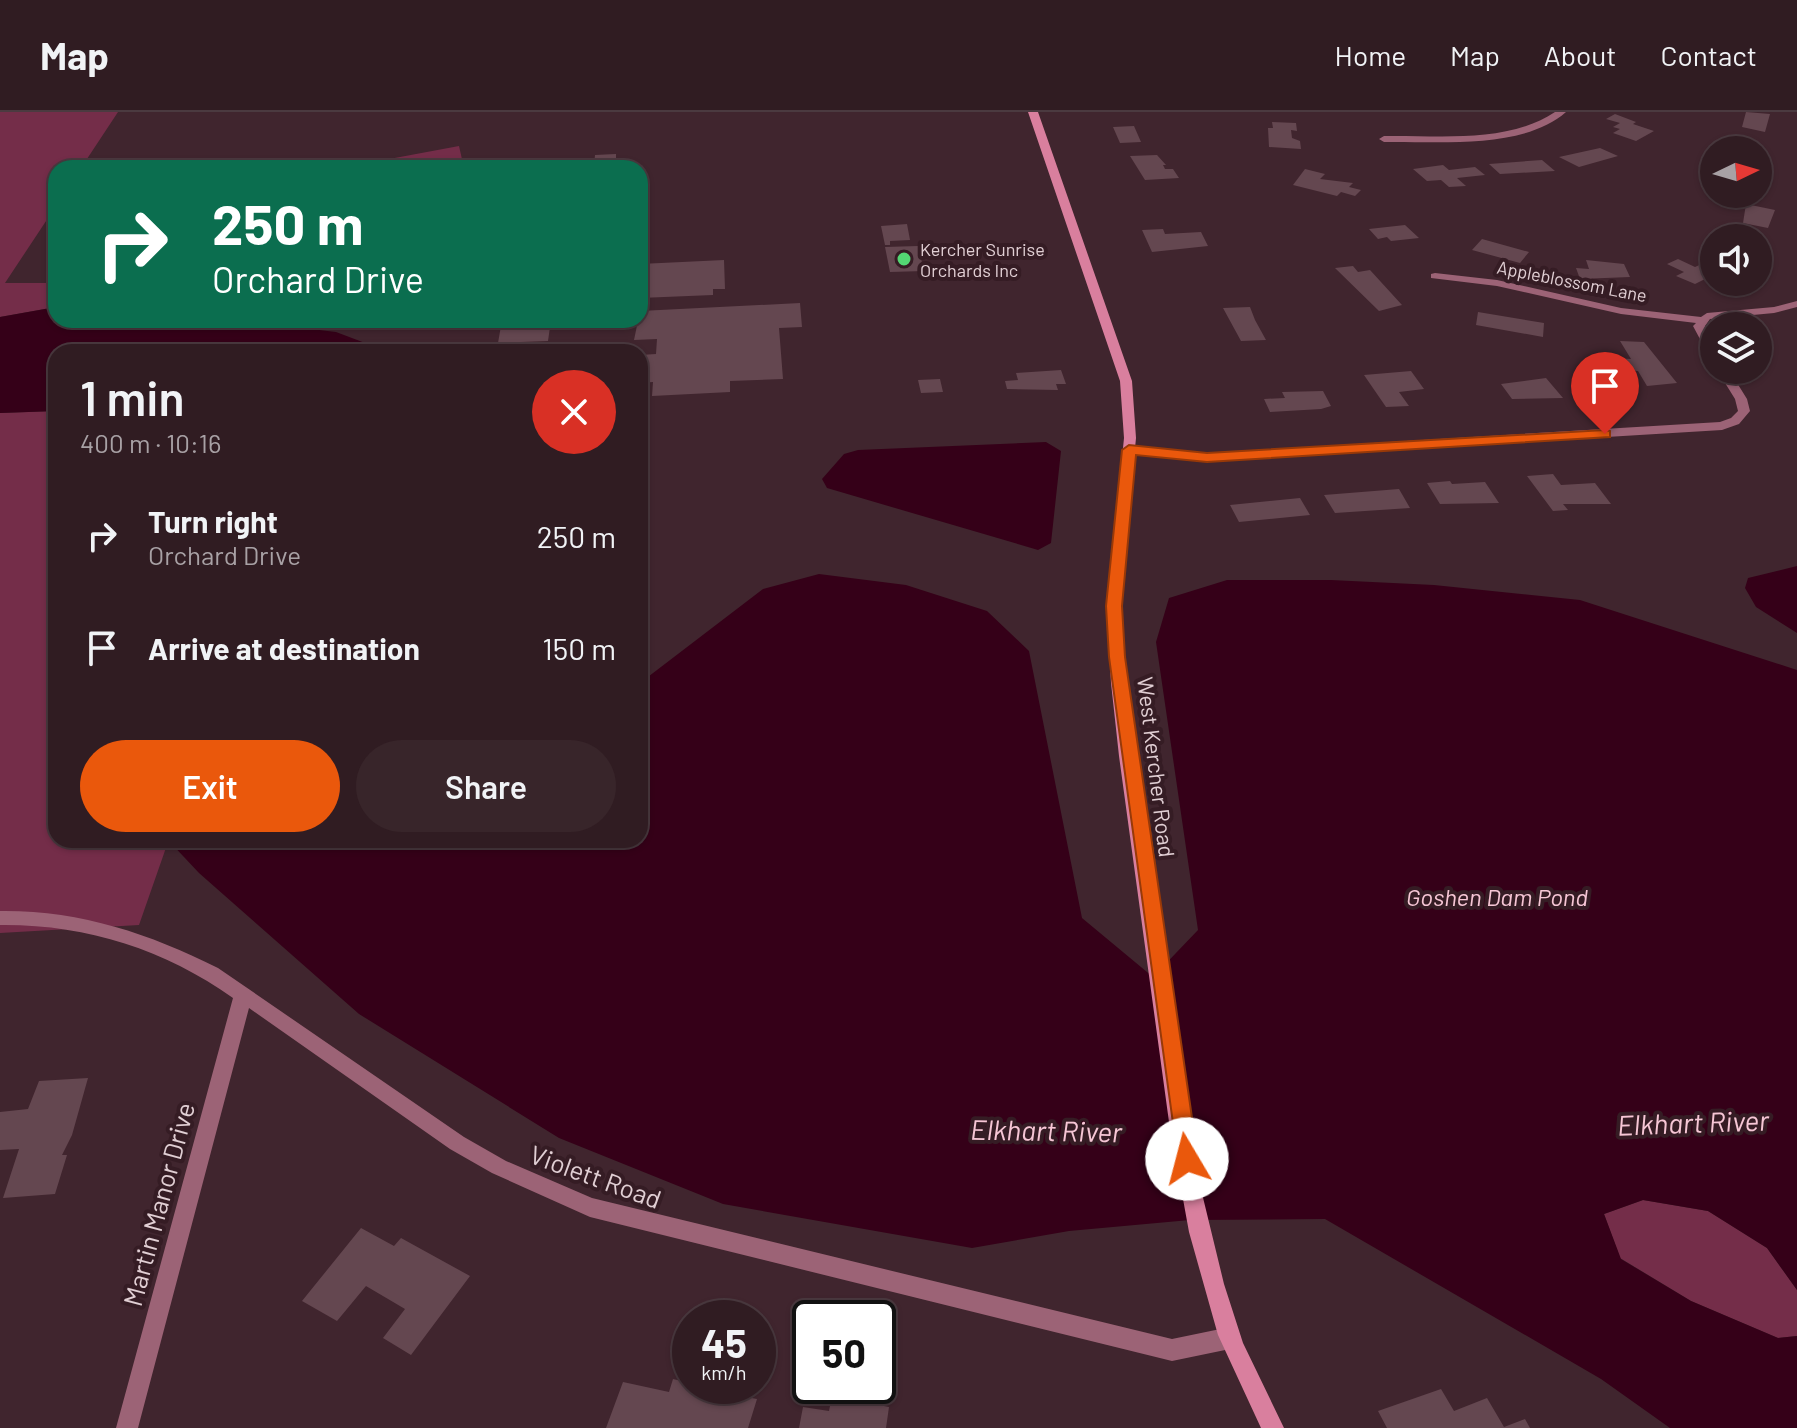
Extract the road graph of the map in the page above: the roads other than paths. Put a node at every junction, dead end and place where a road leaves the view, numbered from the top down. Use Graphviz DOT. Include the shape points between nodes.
graph roads {
  1 [pos="1033,112"];
  2 [pos="1561,112"];
  3 [pos="1384,139"];
  4 [pos="1435,276"];
  5 [pos="1797,304"];
  6 [pos="1746,312"];
  7 [pos="1700,320"];
  8 [pos="1732,384"];
  9 [pos="1129,450"];
  10 [pos="0,918"];
  11 [pos="243,995"];
  12 [pos="1230,1338"];
  13 [pos="127,1428"];
  14 [pos="1273,1428"];
  1 -- 9 [label="main road, West Kercher Road" via="1115,340 1129,399"];
  2 -- 3 [label="street" via="1541,126 1511,132"];
  4 -- 7 [label="street, Appleblossom Lane" via="1497,283 1621,311"];
  5 -- 6 [label="street, Appleblossom Lane"];
  8 -- 9 [label="street" via="1744,411 1722,426 1207,457"];
  9 -- 12 [label="main road, West Kercher Road" via="1114,606 1122,705 1196,1219"];
  10 -- 11 [label="street, Violett Road" via="88,924 135,938 178,955"];
  11 -- 12 [label="street, Violett Road" via="457,1143 590,1207 1172,1350"];
  11 -- 13 [label="street, Martin Manor Drive"];
  12 -- 14 [label="main road, West Kercher Road"];
}
